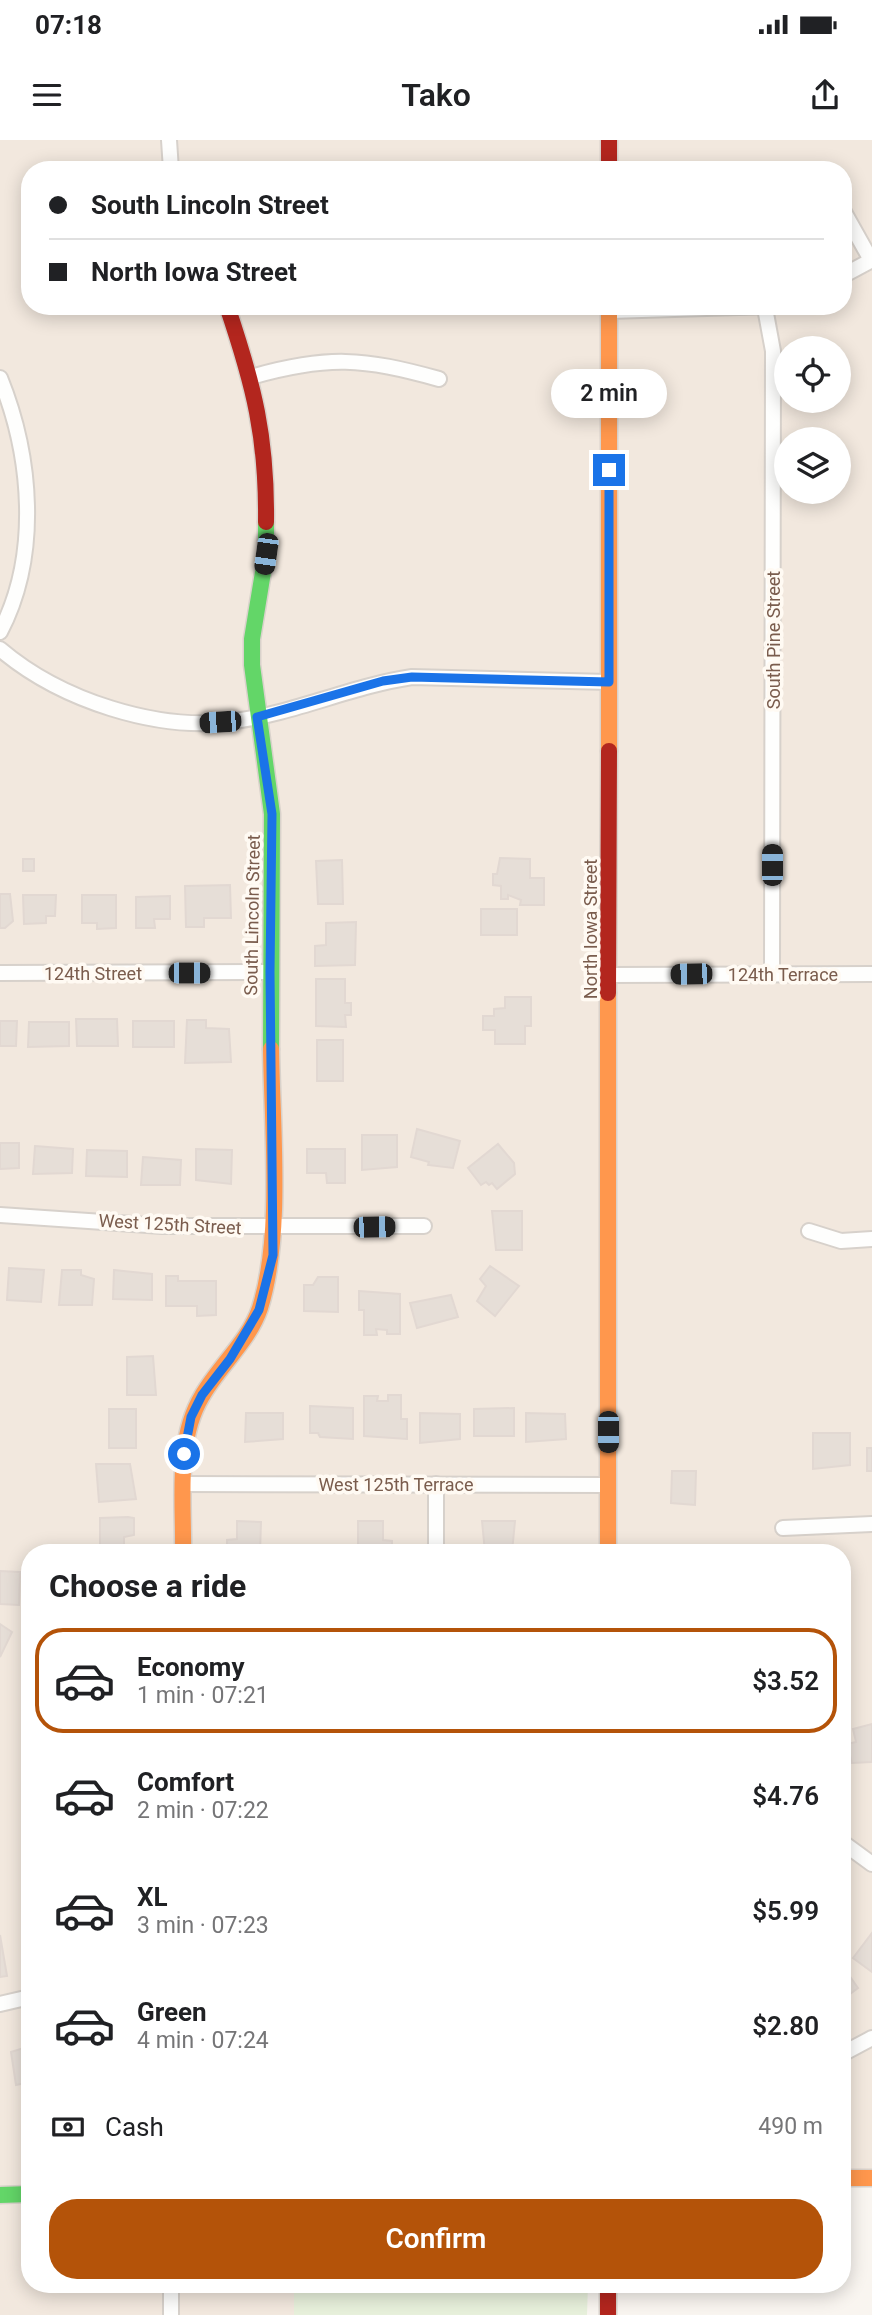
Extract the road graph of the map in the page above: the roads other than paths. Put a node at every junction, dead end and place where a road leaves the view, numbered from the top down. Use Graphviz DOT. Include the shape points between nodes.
graph roads {
  1 [pos="169,140"];
  2 [pos="608,140"];
  3 [pos="170,161"];
  4 [pos="609,161"];
  5 [pos="852,226"];
  6 [pos="872,260"];
  7 [pos="852,271"];
  8 [pos="230,315"];
  9 [pos="609,315"];
  10 [pos="769,315"];
  11 [pos="251,377"];
  12 [pos="0,378"];
  13 [pos="439,379"];
  14 [pos="0,632"];
  15 [pos="2,656"];
  16 [pos="609,682"];
  17 [pos="257,717"];
  18 [pos="270,972"];
  19 [pos="0,973"];
  20 [pos="772,973"];
  21 [pos="872,974"];
  22 [pos="609,975"];
  23 [pos="0,1215"];
  24 [pos="424,1226"];
  25 [pos="273,1228"];
  26 [pos="809,1231"];
  27 [pos="872,1239"];
  28 [pos="436,1483"];
  29 [pos="183,1485"];
  30 [pos="608,1485"];
  31 [pos="872,1524"];
  32 [pos="783,1528"];
  33 [pos="183,1544"];
  34 [pos="436,1544"];
  35 [pos="608,1544"];
  36 [pos="851,1848"];
  37 [pos="872,1863"];
  38 [pos="21,1999"];
  39 [pos="0,2004"];
  40 [pos="872,2038"];
  41 [pos="851,2049"];
  42 [pos="851,2178"];
  43 [pos="872,2178"];
  44 [pos="0,2194"];
  45 [pos="21,2194"];
  46 [pos="171,2293"];
  47 [pos="608,2293"];
  48 [pos="171,2315"];
  49 [pos="608,2315"];
  1 -- 3 [label="street"];
  2 -- 4 [label="street"];
  5 -- 6 [label="street"];
  6 -- 7 [label="street"];
  8 -- 11 [label="street, South Lincoln Street"];
  9 -- 16 [label="street, North Iowa Street"];
  10 -- 20 [label="street, South Pine Street" via="774,351"];
  11 -- 13 [label="street" via="295,365 344,360"];
  11 -- 17 [label="street, South Lincoln Street" via="262,426 268,518 252,639"];
  12 -- 14 [label="street" via="17,433 27,520 19,588"];
  15 -- 17 [label="street" via="80,697 150,717 192,723"];
  16 -- 17 [label="street" via="412,677"];
  16 -- 22 [label="street, North Iowa Street"];
  17 -- 18 [label="street, South Lincoln Street" via="272,814"];
  18 -- 19 [label="street, 124th Street"];
  18 -- 25 [label="street, South Lincoln Street"];
  20 -- 21 [label="street, 124th Terrace"];
  20 -- 22 [label="street, 124th Terrace"];
  22 -- 30 [label="street, North Iowa Street"];
  23 -- 25 [label="street, West 125th Street"];
  24 -- 25 [label="street, West 125th Street"];
  25 -- 29 [label="street, South Lincoln Street" via="273,1255 259,1310 191,1417"];
  26 -- 27 [label="street" via="841,1241"];
  28 -- 29 [label="street, West 125th Terrace"];
  28 -- 30 [label="street, West 125th Terrace"];
  28 -- 34 [label="street"];
  29 -- 33 [label="street, South Lincoln Street"];
  30 -- 35 [label="street, North Iowa Street"];
  31 -- 32 [label="street"];
  36 -- 37 [label="street"];
  38 -- 39 [label="street"];
  40 -- 41 [label="street"];
  42 -- 43 [label="street"];
  44 -- 45 [label="street"];
  46 -- 48 [label="street"];
  47 -- 49 [label="street"];
}
